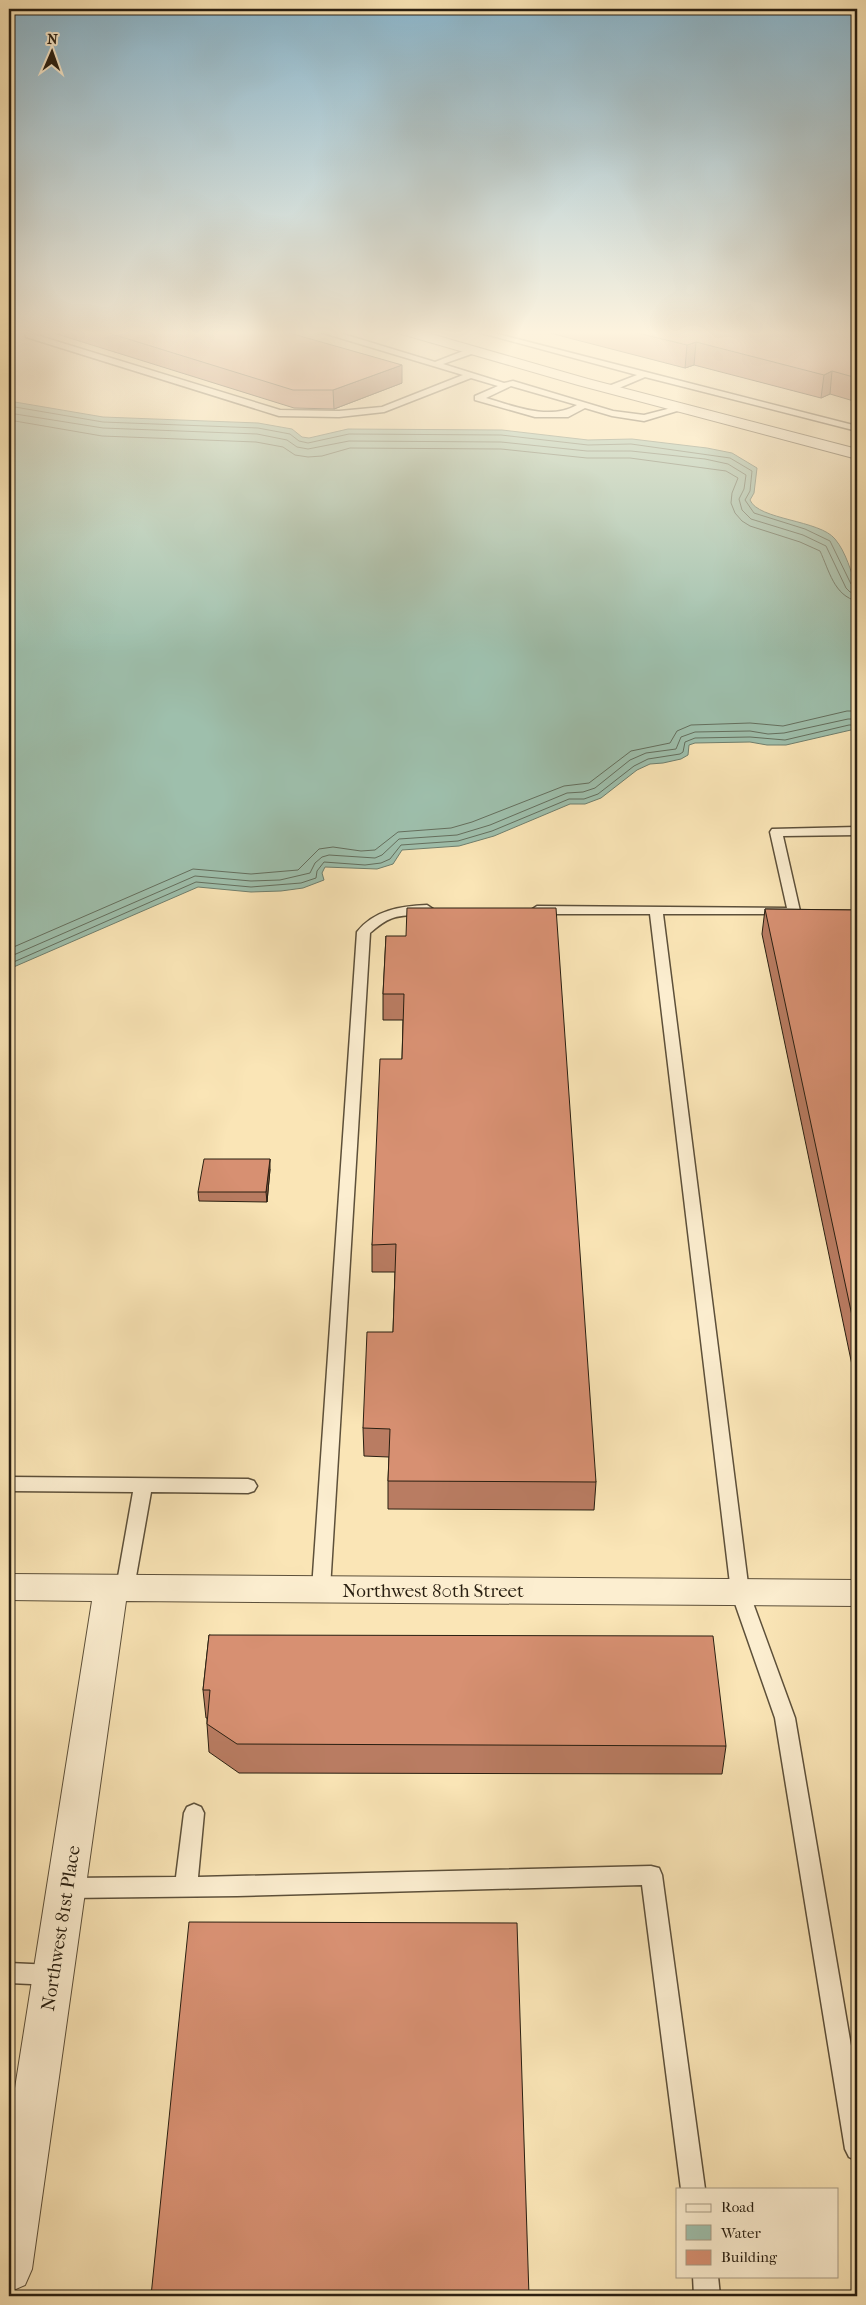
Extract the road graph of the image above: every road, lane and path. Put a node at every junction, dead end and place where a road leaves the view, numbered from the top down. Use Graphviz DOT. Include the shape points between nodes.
graph roads {
  1 [pos="795,438"];
  2 [pos="857,454"];
  3 [pos="857,831"];
  4 [pos="440,910"];
  5 [pos="518,910"];
  6 [pos="656,911"];
  7 [pos="9,1484"];
  8 [pos="143,1485"];
  9 [pos="248,1486"];
  10 [pos="9,1587"];
  11 [pos="118,1588"];
  12 [pos="321,1589"];
  13 [pos="740,1592"];
  14 [pos="857,1593"];
  15 [pos="194,1813"];
  16 [pos="186,1887"];
  17 [pos="66,1888"];
  18 [pos="9,1973"];
  19 [pos="53,1975"];
  20 [pos="857,2149"];
  21 [pos="693,2188"];
  22 [pos="9,2269"];
  23 [pos="705,2278"];
  24 [pos="707,2296"];
  1 -- 2 [label="street"];
  3 -- 6 [label="lane" via="776,832 798,911"];
  4 -- 12 [label="lane" via="398,911 380,917 364,932"];
  5 -- 6 [label="lane"];
  6 -- 13 [label="lane"];
  7 -- 8 [label="lane"];
  8 -- 9 [label="lane"];
  8 -- 11 [label="lane"];
  10 -- 11 [label="street, Northwest 80th Street"];
  11 -- 12 [label="street, Northwest 80th Street"];
  11 -- 17 [label="street, Northwest 81st Place"];
  12 -- 13 [label="street, Northwest 80th Street"];
  13 -- 14 [label="street, Northwest 80th Street"];
  13 -- 20 [label="lane" via="784,1718"];
  15 -- 16 [label="lane"];
  16 -- 17 [label="lane"];
  16 -- 21 [label="lane" via="651,1875"];
  17 -- 19 [label="street, Northwest 81st Place"];
  18 -- 19 [label="lane"];
  19 -- 22 [label="street, Northwest 81st Place"];
  23 -- 24 [label="lane"];
}
